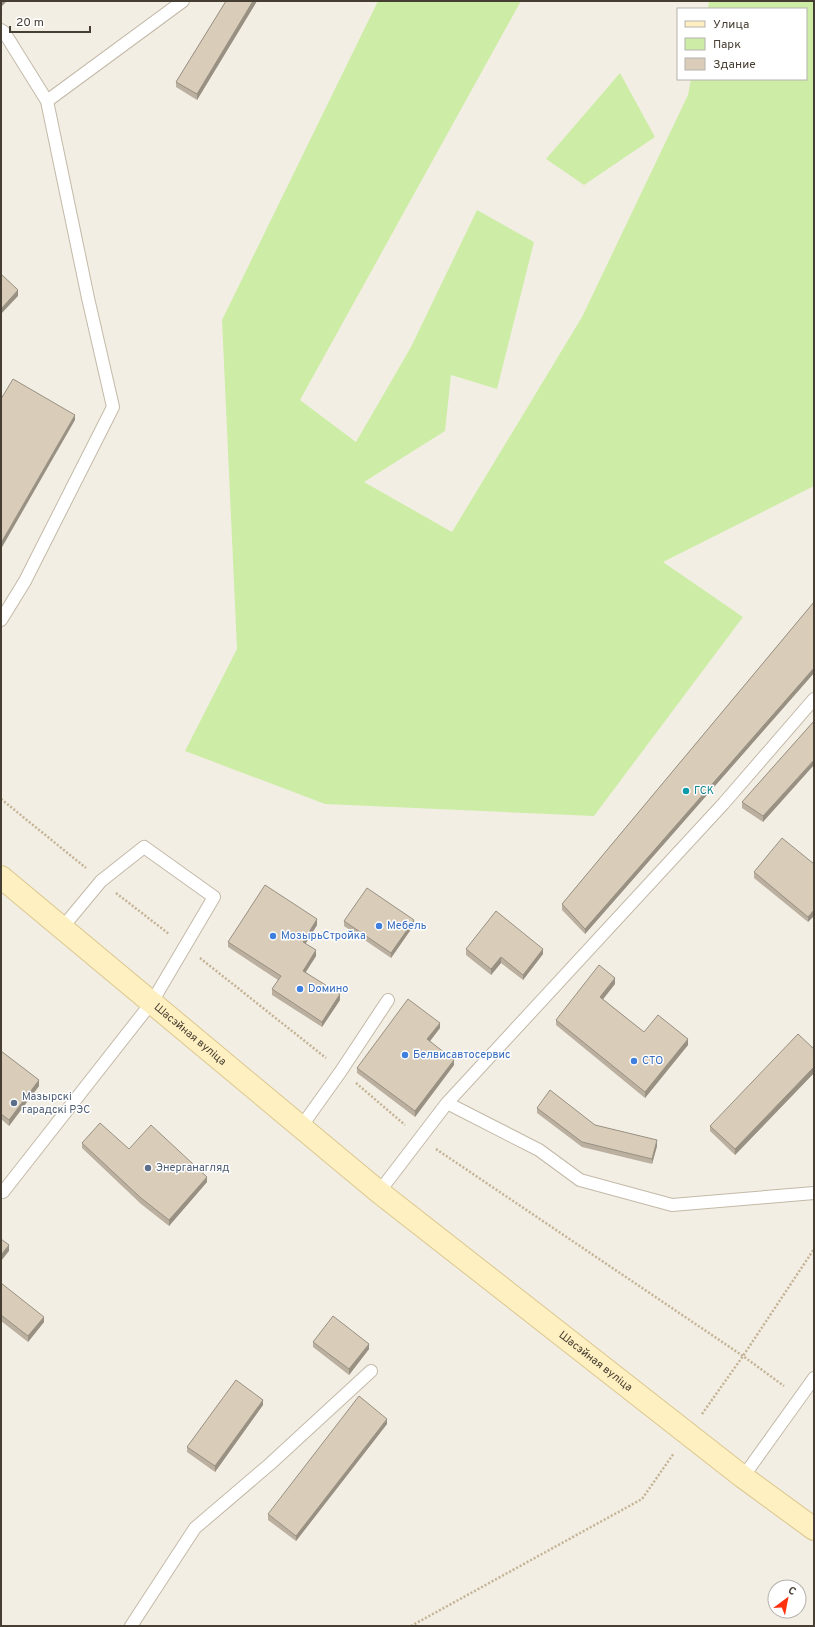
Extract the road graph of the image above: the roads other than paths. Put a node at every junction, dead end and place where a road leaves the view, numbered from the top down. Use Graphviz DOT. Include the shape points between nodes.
graph roads {
  1 [pos="183,1"];
  2 [pos="1,30"];
  3 [pos="47,101"];
  4 [pos="1,620"];
  5 [pos="814,699"];
  6 [pos="1,877"];
  7 [pos="62,928"];
  8 [pos="388,1000"];
  9 [pos="152,1002"];
  10 [pos="447,1103"];
  11 [pos="301,1127"];
  12 [pos="3,1192"];
  13 [pos="380,1192"];
  14 [pos="814,1193"];
  15 [pos="371,1371"];
  16 [pos="814,1378"];
  17 [pos="743,1477"];
  18 [pos="814,1528"];
  19 [pos="131,1626"];
  1 -- 3 [label="lane"];
  2 -- 3 [label="lane"];
  3 -- 4 [label="lane" via="113,407 25,581"];
  5 -- 10 [label="lane" via="724,803"];
  6 -- 7 [label="main road, Шасэйная вуліца"];
  7 -- 9 [label="main road, Шасэйная вуліца"];
  7 -- 9 [label="lane" via="101,881 144,847 214,897"];
  8 -- 11 [label="lane"];
  9 -- 11 [label="main road, Шасэйная вуліца"];
  9 -- 12 [label="lane"];
  10 -- 13 [label="lane"];
  10 -- 14 [label="lane" via="539,1150 580,1180 672,1205"];
  11 -- 13 [label="main road, Шасэйная вуліца"];
  13 -- 17 [label="main road, Шасэйная вуліца"];
  15 -- 19 [label="lane" via="270,1464 195,1528"];
  16 -- 17 [label="lane"];
  17 -- 18 [label="main road, Шасэйная вуліца"];
}
